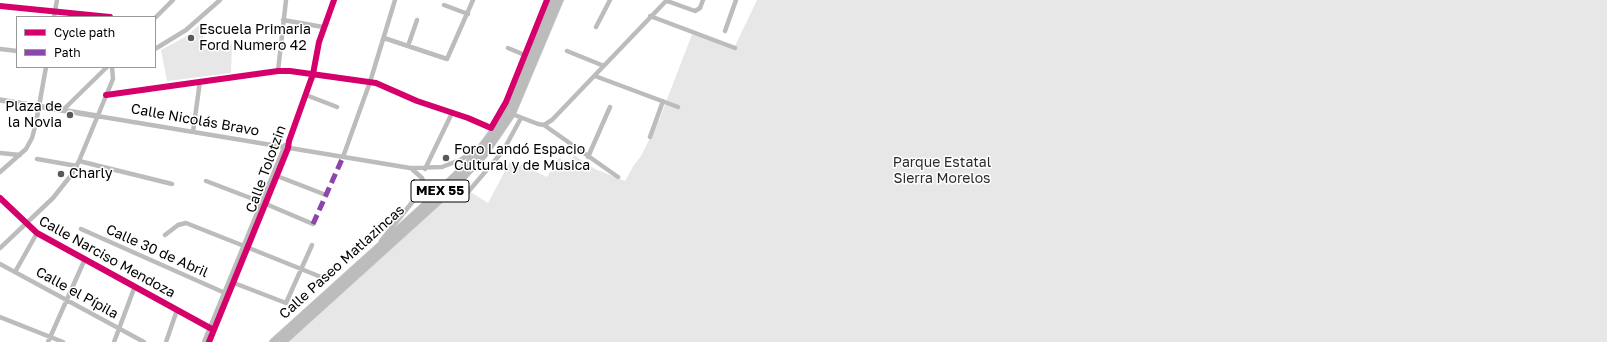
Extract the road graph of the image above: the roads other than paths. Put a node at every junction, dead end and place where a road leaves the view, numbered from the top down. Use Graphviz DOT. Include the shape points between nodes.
graph roads {
  1 [pos="57,0"];
  2 [pos="173,0"];
  3 [pos="220,0"];
  4 [pos="286,0"];
  5 [pos="334,0"];
  6 [pos="395,0"];
  7 [pos="473,0"];
  8 [pos="547,0"];
  9 [pos="553,0"];
  10 [pos="560,0"];
  11 [pos="610,0"];
  12 [pos="667,0"];
  13 [pos="703,0"];
  14 [pos="736,0"];
  15 [pos="444,5"];
  16 [pos="0,6"];
  17 [pos="55,12"];
  18 [pos="468,14"];
  19 [pos="54,16"];
  20 [pos="99,16"];
  21 [pos="650,16"];
  22 [pos="156,17"];
  23 [pos="283,20"];
  24 [pos="417,20"];
  25 [pos="323,27"];
  26 [pos="596,27"];
  27 [pos="726,31"];
  28 [pos="384,38"];
  29 [pos="408,46"];
  30 [pos="156,48"];
  31 [pos="508,48"];
  32 [pos="735,48"];
  33 [pos="0,49"];
  34 [pos="16,51"];
  35 [pos="567,51"];
  36 [pos="528,56"];
  37 [pos="604,66"];
  38 [pos="46,68"];
  39 [pos="106,68"];
  40 [pos="112,68"];
  41 [pos="278,71"];
  42 [pos="313,74"];
  43 [pos="595,76"];
  44 [pos="200,81"];
  45 [pos="370,82"];
  46 [pos="106,95"];
  47 [pos="306,95"];
  48 [pos="0,100"];
  49 [pos="663,101"];
  50 [pos="39,107"];
  51 [pos="337,107"];
  52 [pos="610,107"];
  53 [pos="678,107"];
  54 [pos="63,110"];
  55 [pos="452,112"];
  56 [pos="512,114"];
  57 [pos="97,116"];
  58 [pos="521,118"];
  59 [pos="544,125"];
  60 [pos="193,132"];
  61 [pos="650,137"];
  62 [pos="286,147"];
  63 [pos="481,147"];
  64 [pos="0,153"];
  65 [pos="20,155"];
  66 [pos="343,157"];
  67 [pos="588,157"];
  68 [pos="37,159"];
  69 [pos="80,160"];
  70 [pos="76,166"];
  71 [pos="410,168"];
  72 [pos="424,169"];
  73 [pos="0,172"];
  74 [pos="277,176"];
  75 [pos="618,177"];
  76 [pos="206,181"];
  77 [pos="172,184"];
  78 [pos="468,192"];
  79 [pos="326,195"];
  80 [pos="0,198"];
  81 [pos="264,203"];
  82 [pos="26,224"];
  83 [pos="313,224"];
  84 [pos="81,229"];
  85 [pos="37,233"];
  86 [pos="165,235"];
  87 [pos="312,245"];
  88 [pos="246,247"];
  89 [pos="0,248"];
  90 [pos="376,249"];
  91 [pos="85,260"];
  92 [pos="0,264"];
  93 [pos="301,268"];
  94 [pos="15,272"];
  95 [pos="321,277"];
  96 [pos="234,283"];
  97 [pos="135,286"];
  98 [pos="224,293"];
  99 [pos="66,300"];
  100 [pos="177,310"];
  101 [pos="0,317"];
  102 [pos="210,328"];
  103 [pos="119,329"];
  104 [pos="50,337"];
  105 [pos="48,342"];
  106 [pos="62,342"];
  107 [pos="114,342"];
  108 [pos="144,342"];
  109 [pos="166,342"];
  110 [pos="204,342"];
  111 [pos="209,342"];
  112 [pos="273,342"];
  113 [pos="283,342"];
  1 -- 17 [label="street"];
  2 -- 22 [label="street"];
  3 -- 30 [label="street" via="186,30"];
  4 -- 23 [label="street"];
  5 -- 25 [label="street, Calle Tolotzin"];
  6 -- 28 [label="street"];
  7 -- 18 [label="street"];
  8 -- 36 [label="street"];
  9 -- 36 [label="highway, Calle Paseo Matlazincas / MEX 55"];
  10 -- 56 [label="highway, Calle Paseo Matlazincas / MEX 55"];
  11 -- 26 [label="street"];
  12 -- 13 [label="street" via="699,10"];
  12 -- 21 [label="street"];
  14 -- 27 [label="street"];
  15 -- 18 [label="street"];
  16 -- 17 [label="street"];
  17 -- 19 [label="street"];
  17 -- 20 [label="street"];
  18 -- 29 [label="street" via="448,58"];
  21 -- 32 [label="street"];
  21 -- 37 [label="street"];
  23 -- 25 [label="street"];
  23 -- 41 [label="street"];
  24 -- 29 [label="street"];
  25 -- 42 [label="street, Calle Tolotzin"];
  28 -- 29 [label="street"];
  28 -- 45 [label="street"];
  31 -- 36 [label="street"];
  33 -- 34 [label="street"];
  35 -- 37 [label="street"];
  36 -- 55 [label="street" via="491,128"];
  36 -- 63 [label="highway, Calle Paseo Matlazincas / MEX 55" via="508,106"];
  37 -- 43 [label="street"];
  38 -- 50 [label="street"];
  39 -- 54 [label="street"];
  40 -- 46 [label="street" via="113,79"];
  41 -- 42 [label="street"];
  41 -- 44 [label="street"];
  42 -- 45 [label="street"];
  42 -- 47 [label="street, Calle Tolotzin"];
  43 -- 49 [label="street"];
  43 -- 59 [label="street" via="564,110"];
  44 -- 46 [label="street"];
  44 -- 60 [label="street"];
  45 -- 55 [label="street"];
  45 -- 66 [label="street"];
  46 -- 57 [label="street"];
  47 -- 51 [label="street"];
  47 -- 62 [label="street, Calle Tolotzin"];
  48 -- 50 [label="street, Calle Nicolás Bravo"];
  49 -- 53 [label="street"];
  49 -- 61 [label="street"];
  50 -- 54 [label="street, Calle Nicolás Bravo"];
  50 -- 65 [label="street" via="32,138"];
  52 -- 67 [label="street"];
  54 -- 57 [label="street, Calle Nicolás Bravo"];
  55 -- 72 [label="street"];
  56 -- 58 [label="street"];
  56 -- 113 [label="highway, Calle Paseo Matlazincas / MEX 55" via="492,145 461,180"];
  57 -- 60 [label="street, Calle Nicolás Bravo"];
  57 -- 69 [label="street"];
  58 -- 59 [label="street"];
  58 -- 78 [label="street" via="503,151"];
  59 -- 67 [label="street"];
  60 -- 62 [label="street, Calle Nicolás Bravo"];
  62 -- 66 [label="street, Calle Nicolás Bravo"];
  62 -- 74 [label="street, Calle Tolotzin"];
  62 -- 81 [label="street, Calle Tolotzin"];
  63 -- 72 [label="street, Calle Nicolás Bravo" via="452,164"];
  63 -- 90 [label="highway, Calle Paseo Matlazincas / MEX 55" via="453,179"];
  64 -- 65 [label="street"];
  65 -- 73 [label="street"];
  66 -- 71 [label="street, Calle Nicolás Bravo"];
  67 -- 75 [label="street"];
  68 -- 70 [label="street"];
  69 -- 70 [label="street"];
  69 -- 77 [label="street"];
  70 -- 82 [label="street" via="53,198"];
  71 -- 72 [label="street, Calle Nicolás Bravo"];
  71 -- 90 [label="street" via="422,178 422,190"];
  74 -- 79 [label="street"];
  74 -- 81 [label="street, Calle Tolotzin"];
  76 -- 81 [label="street"];
  80 -- 82 [label="street, Calle Narciso Mendoza"];
  81 -- 83 [label="street"];
  81 -- 88 [label="street, Calle Tolotzin"];
  82 -- 85 [label="street, Calle Narciso Mendoza"];
  82 -- 89 [label="street"];
  84 -- 98 [label="street, Calle 30 de Abril"];
  85 -- 91 [label="street, Calle Narciso Mendoza"];
  85 -- 94 [label="street"];
  86 -- 88 [label="street" via="178,225 186,223"];
  87 -- 93 [label="street"];
  88 -- 93 [label="street"];
  88 -- 96 [label="street, Calle Tolotzin"];
  88 -- 98 [label="street, Calle Tolotzin"];
  90 -- 112 [label="highway, Calle Paseo Matlazincas / MEX 55"];
  91 -- 97 [label="street, Calle Narciso Mendoza"];
  91 -- 99 [label="street"];
  92 -- 94 [label="street, Calle el Pípila"];
  93 -- 95 [label="street"];
  93 -- 96 [label="street" via="286,303"];
  94 -- 99 [label="street, Calle el Pípila"];
  96 -- 111 [label="street, Calle Tolotzin"];
  97 -- 100 [label="street, Calle Narciso Mendoza"];
  97 -- 103 [label="street"];
  98 -- 102 [label="street, Calle Tolotzin"];
  99 -- 103 [label="street, Calle el Pípila"];
  99 -- 104 [label="street"];
  100 -- 102 [label="street, Calle Narciso Mendoza"];
  100 -- 109 [label="street"];
  101 -- 104 [label="street"];
  102 -- 110 [label="street, Calle Tolotzin"];
  103 -- 107 [label="street"];
  103 -- 108 [label="street, Calle el Pípila"];
  104 -- 105 [label="street"];
  104 -- 106 [label="street"];
}
